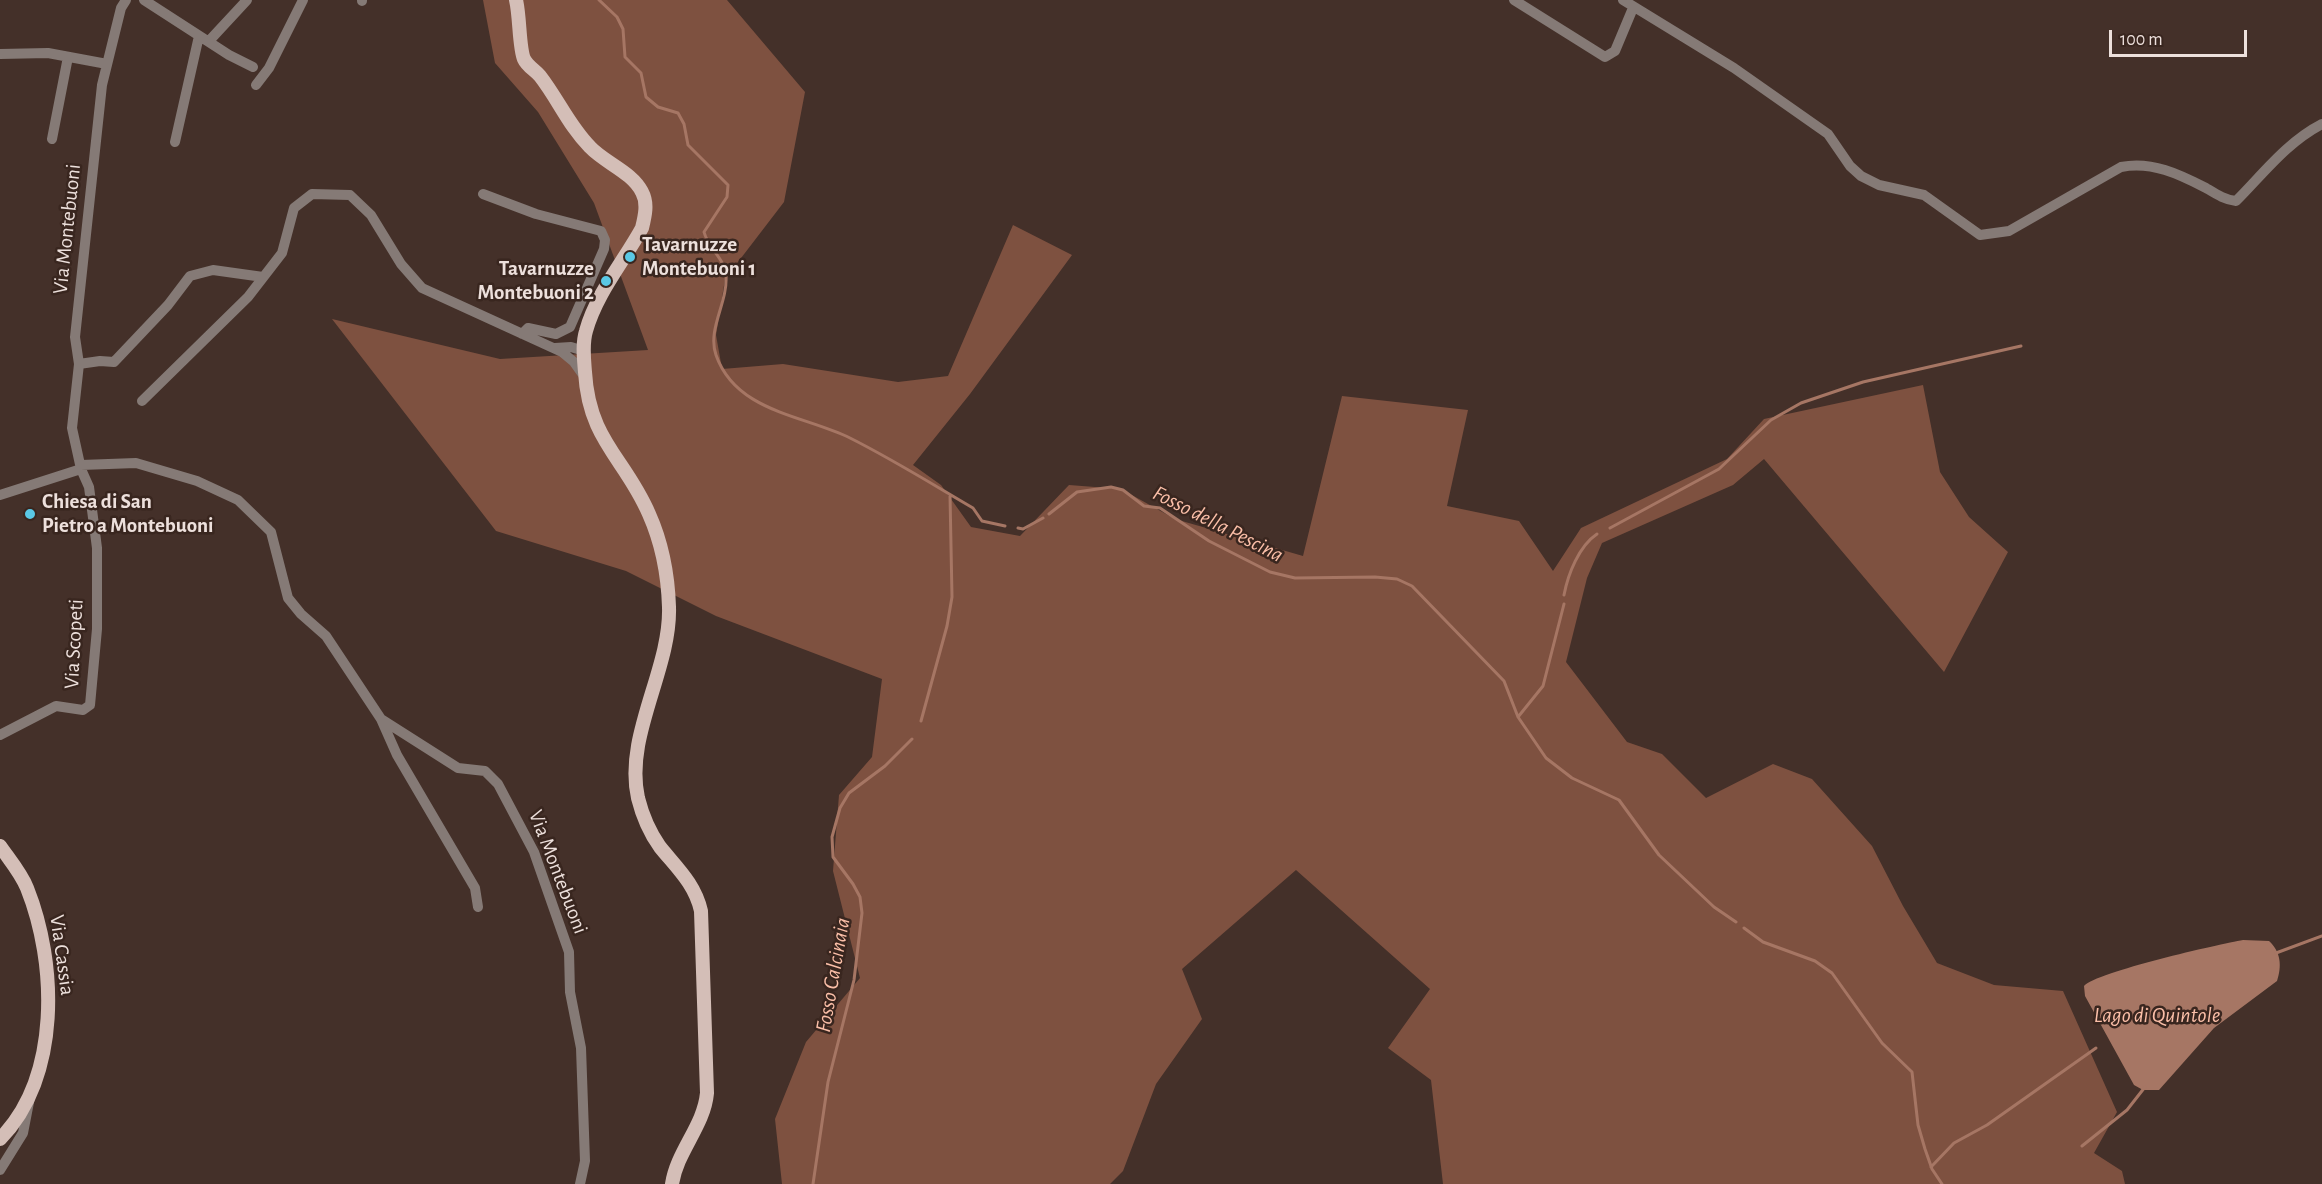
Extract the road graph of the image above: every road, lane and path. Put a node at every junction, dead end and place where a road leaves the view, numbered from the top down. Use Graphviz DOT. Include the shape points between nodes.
graph roads {
  1 [pos="126,0"];
  2 [pos="144,0"];
  3 [pos="247,0"];
  4 [pos="303,0"];
  5 [pos="516,0"];
  6 [pos="1514,0"];
  7 [pos="1623,0"];
  8 [pos="1633,8"];
  9 [pos="205,38"];
  10 [pos="0,54"];
  11 [pos="68,57"];
  12 [pos="107,63"];
  13 [pos="253,68"];
  14 [pos="256,85"];
  15 [pos="2322,124"];
  16 [pos="52,139"];
  17 [pos="174,142"];
  18 [pos="483,194"];
  19 [pos="264,277"];
  20 [pos="592,279"];
  21 [pos="608,285"];
  22 [pos="585,333"];
  23 [pos="522,334"];
  24 [pos="561,349"];
  25 [pos="584,351"];
  26 [pos="79,364"];
  27 [pos="585,378"];
  28 [pos="142,400"];
  29 [pos="81,467"];
  30 [pos="90,487"];
  31 [pos="0,495"];
  32 [pos="381,719"];
  33 [pos="0,735"];
  34 [pos="0,846"];
  35 [pos="478,907"];
  36 [pos="31,1090"];
  37 [pos="0,1139"];
  38 [pos="0,1170"];
  39 [pos="580,1184"];
  40 [pos="672,1184"];
  1 -- 12 [label="street, Via Montebuoni"];
  2 -- 9 [label="street"];
  3 -- 9 [label="street"];
  4 -- 14 [label="street" via="269,68"];
  5 -- 21 [label="main road" via="522,30 521,51 526,62 590,148 635,182 642,192 646,214 642,228"];
  6 -- 8 [label="street" via="1605,57 1615,51"];
  7 -- 8 [label="street"];
  8 -- 15 [label="street" via="1734,68 1828,134 1861,176 1879,185 1924,195 1980,235 2009,231 2121,167 2137,164 2188,179 2236,201 2273,162"];
  9 -- 13 [label="street"];
  9 -- 17 [label="street"];
  10 -- 11 [label="street" via="33,52"];
  11 -- 12 [label="street"];
  11 -- 16 [label="street"];
  12 -- 26 [label="street, Via Montebuoni" via="75,338"];
  18 -- 20 [label="street" via="600,231 606,240"];
  19 -- 23 [label="street" via="282,253 294,208 312,194 350,195 371,215 401,264 422,288"];
  19 -- 26 [label="street" via="213,270 190,276 114,362"];
  19 -- 28 [label="street"];
  20 -- 21 [label="street"];
  20 -- 23 [label="street" via="570,327 556,334 528,328"];
  21 -- 22 [label="main road"];
  22 -- 24 [label="street"];
  22 -- 25 [label="main road"];
  23 -- 24 [label="street"];
  24 -- 25 [label="street"];
  24 -- 27 [label="street"];
  25 -- 27 [label="main road"];
  26 -- 29 [label="street, Via Montebuoni" via="72,429"];
  27 -- 40 [label="main road" via="594,423 649,513 666,574 667,639 635,779 652,833 691,885 702,911 707,1093 703,1114 679,1158"];
  29 -- 30 [label="street, Via Montebuoni"];
  29 -- 31 [label="street, Via Montebuoni"];
  29 -- 32 [label="street, Via Montebuoni" via="136,463 197,481 238,500 271,532 288,598 326,636"];
  30 -- 33 [label="street, Via Scopeti" via="98,548 97,629 90,705 83,710 56,706"];
  32 -- 35 [label="street" via="397,755 475,888"];
  32 -- 39 [label="street, Via Montebuoni" via="458,768 484,771 491,776 534,852 569,952 570,993 581,1048 585,1161"];
  34 -- 36 [label="main road, Via Cassia" via="27,885 38,919 47,982 47,1036"];
  36 -- 37 [label="main road, Via Cassia"];
  36 -- 38 [label="street" via="23,1133"];
}
